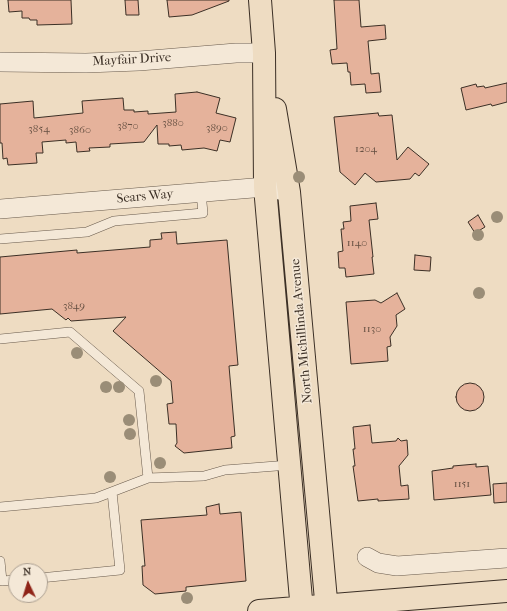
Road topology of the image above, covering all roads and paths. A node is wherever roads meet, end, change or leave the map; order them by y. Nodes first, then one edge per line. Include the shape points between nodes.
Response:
1 (260, 0) edge
2 (264, 53) junction
3 (0, 62) edge
4 (265, 188) junction
5 (289, 192) junction
6 (201, 193) junction
7 (0, 209) edge
8 (0, 239) edge
9 (0, 339) edge
10 (289, 465) junction
11 (148, 478) junction
12 (112, 492) junction
13 (0, 507) edge
14 (367, 557) dead end
15 (507, 558) edge
16 (0, 561) edge
17 (48, 577) edge
18 (8, 581) edge
19 (507, 591) edge
20 (327, 608) edge
21 (301, 609) edge
22 (260, 611) edge

1 - 2 main road, North Michillinda Avenue
2 - 3 street, Mayfair Drive via 86,63
2 - 4 main road, North Michillinda Avenue
2 - 5 main road, North Michillinda Avenue
4 - 5 street, Sears Way
4 - 6 street, Sears Way
4 - 10 main road, North Michillinda Avenue
5 - 20 main road, North Michillinda Avenue
6 - 7 street, Sears Way
6 - 8 lane via 203,213 114,221 87,232
9 - 11 lane via 70,332 139,391
10 - 11 lane via 225,470 204,476
10 - 21 main road, North Michillinda Avenue
11 - 12 lane
12 - 13 lane via 96,498
12 - 17 lane via 120,570
14 - 15 street via 378,563 397,566
16 - 18 lane via 2,581
19 - 20 main road
20 - 21 main road
21 - 22 main road

